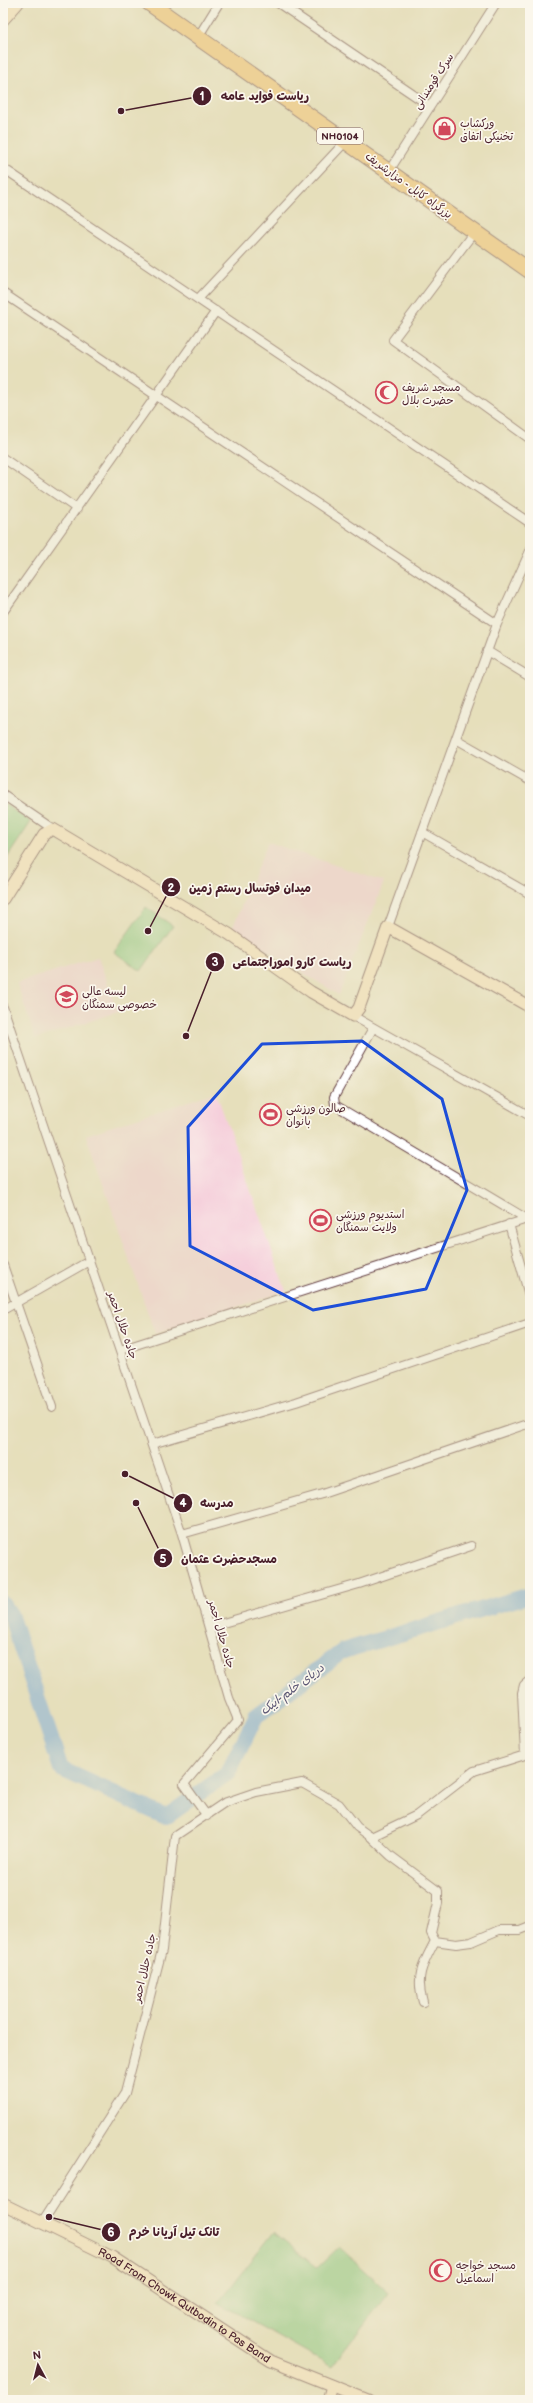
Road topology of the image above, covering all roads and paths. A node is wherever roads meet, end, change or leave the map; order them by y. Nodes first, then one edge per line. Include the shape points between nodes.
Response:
1 (18, 3) edge
2 (149, 3) edge
3 (219, 3) edge
4 (278, 3) edge
5 (496, 3) edge
6 (3, 20) edge
7 (198, 37) junction
8 (430, 106) junction
9 (347, 140) junction
10 (3, 168) edge
11 (389, 171) junction
12 (474, 232) junction
13 (530, 271) edge
14 (3, 293) edge
15 (198, 299) junction
16 (216, 311) junction
17 (156, 397) junction
18 (530, 439) edge
19 (3, 458) edge
20 (77, 509) junction
21 (530, 523) edge
22 (530, 552) edge
23 (3, 612) edge
24 (497, 624) junction
25 (487, 651) junction
26 (530, 677) edge
27 (456, 739) junction
28 (530, 781) edge
29 (3, 795) edge
30 (53, 829) junction
31 (422, 832) junction
32 (530, 894) edge
33 (3, 899) edge
34 (388, 927) junction
35 (3, 1007) edge
36 (530, 1007) edge
37 (353, 1016) junction
38 (373, 1028) junction
39 (530, 1116) edge
40 (529, 1218) edge
41 (509, 1224) junction
42 (89, 1261) junction
43 (3, 1265) edge
44 (530, 1299) edge
45 (16, 1302) junction
46 (3, 1310) edge
47 (530, 1323) edge
48 (120, 1350) junction
49 (52, 1407) dead end
50 (530, 1423) edge
51 (152, 1444) junction
52 (182, 1534) junction
53 (471, 1546) dead end
54 (209, 1627) junction
55 (530, 1680) edge
56 (207, 1816) junction
57 (371, 1837) junction
58 (530, 1926) edge
59 (436, 1941) junction
60 (423, 2002) dead end
61 (3, 2204) edge
62 (42, 2223) junction
63 (332, 2386) junction
64 (328, 2400) edge
65 (368, 2400) edge

1 - 6 street
2 - 7 highway, بزرگراه کابل - مزارشریف / NH0104
3 - 7 street
4 - 8 street
5 - 8 street, سرک قومندانی
7 - 9 highway, بزرگراه کابل - مزارشریف / NH0104
8 - 11 street, سرک قومندانی
9 - 11 highway, بزرگراه کابل - مزارشریف / NH0104
9 - 15 street
10 - 15 street
11 - 12 highway, بزرگراه کابل - مزارشریف / NH0104
12 - 13 highway, بزرگراه کابل - مزارشریف / NH0104
12 - 18 street via 393,340
14 - 17 street
15 - 16 street
16 - 17 street
16 - 21 street
17 - 20 street
17 - 24 street
19 - 20 street
20 - 23 street
22 - 24 street
24 - 25 street
25 - 26 street
25 - 27 street
27 - 28 street
27 - 31 street
29 - 30 street
30 - 33 street via 44,834
30 - 37 street via 229,934 311,992
31 - 32 street
31 - 34 street
34 - 36 street
34 - 37 street
35 - 42 street, جاده حلال احمر
37 - 38 street
38 - 39 street
38 - 40 street via 334,1097 335,1105
40 - 41 street
41 - 44 street
41 - 48 street
42 - 45 street
42 - 48 street, جاده حلال احمر
43 - 45 street
45 - 46 street
45 - 49 street
47 - 51 street via 296,1402
48 - 51 street, جاده حلال احمر
50 - 52 street via 329,1492
51 - 52 street, جاده حلال احمر
52 - 54 street, جاده حلال احمر
53 - 54 street via 359,1584
54 - 56 street, جاده حلال احمر via 229,1698 238,1720 184,1784
55 - 57 street via 524,1685 522,1693 525,1755 474,1771 417,1814
56 - 57 street via 224,1803 256,1792 302,1783 339,1804 357,1827
56 - 62 street, جاده حلال احمر via 176,1836 162,1950 124,2093
57 - 59 street via 391,1856 438,1891 431,1933
58 - 59 street via 520,1930 499,1930 463,1943
59 - 60 street via 422,1966 418,1980
61 - 62 street, Road From Chowk Qutbodin to Pas Band
62 - 63 street, Road From Chowk Qutbodin to Pas Band via 112,2257 271,2361
63 - 64 street
63 - 65 street, Road From Chowk Qutbodin to Pas Band

